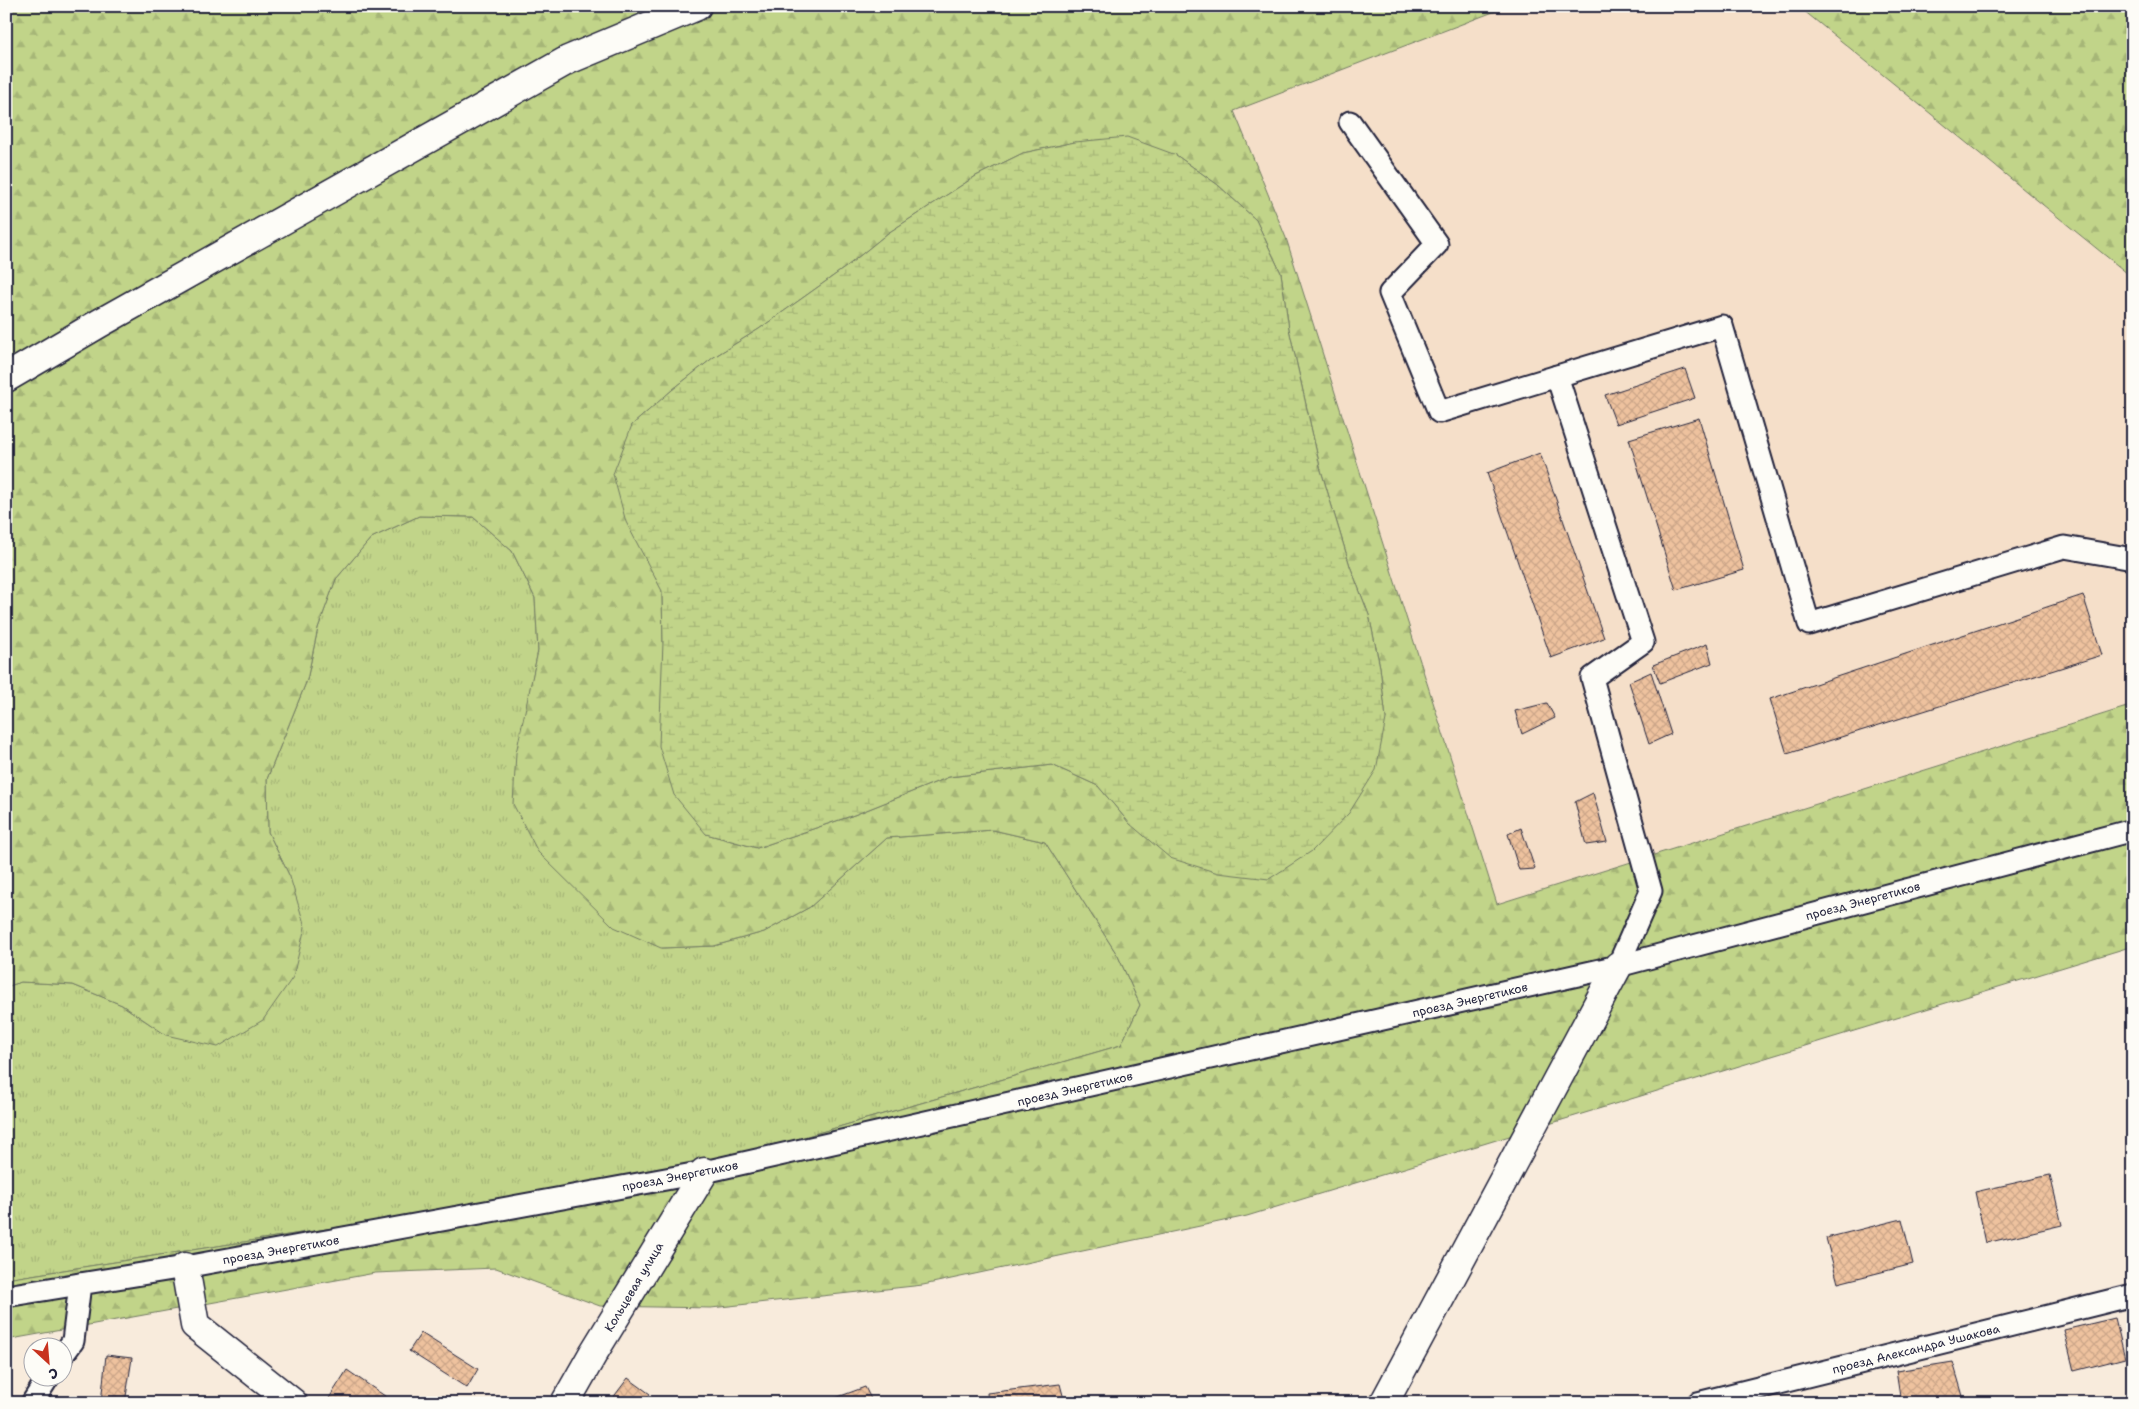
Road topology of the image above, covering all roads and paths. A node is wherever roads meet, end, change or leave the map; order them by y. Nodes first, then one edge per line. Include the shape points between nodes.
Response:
1 (697, 6) edge
2 (1350, 122) dead end
3 (1557, 376) junction
4 (6, 378) edge
5 (2133, 560) edge
6 (2133, 830) edge
7 (1618, 966) junction
8 (704, 1172) junction
9 (185, 1267) junction
10 (80, 1284) junction
11 (2133, 1295) edge
12 (6, 1296) edge
13 (72, 1342) edge
14 (43, 1386) edge
15 (32, 1403) edge
16 (293, 1403) edge
17 (565, 1403) edge
18 (1384, 1403) edge
19 (1698, 1403) edge

1 - 4 street via 568,60
2 - 3 lane via 1437,244 1390,293 1439,412
3 - 5 lane via 1722,326 1809,624 2064,547
3 - 7 lane via 1643,642 1592,678 1651,891
6 - 7 lane, проезд Энергетиков
7 - 8 lane, проезд Энергетиков
7 - 18 street
8 - 9 lane, проезд Энергетиков
8 - 17 street, Кольцевая улица
9 - 10 lane, проезд Энергетиков
9 - 16 street via 195,1325
10 - 12 lane, проезд Энергетиков
10 - 13 lane
11 - 19 lane, проезд Александра Ушакова
14 - 15 lane

